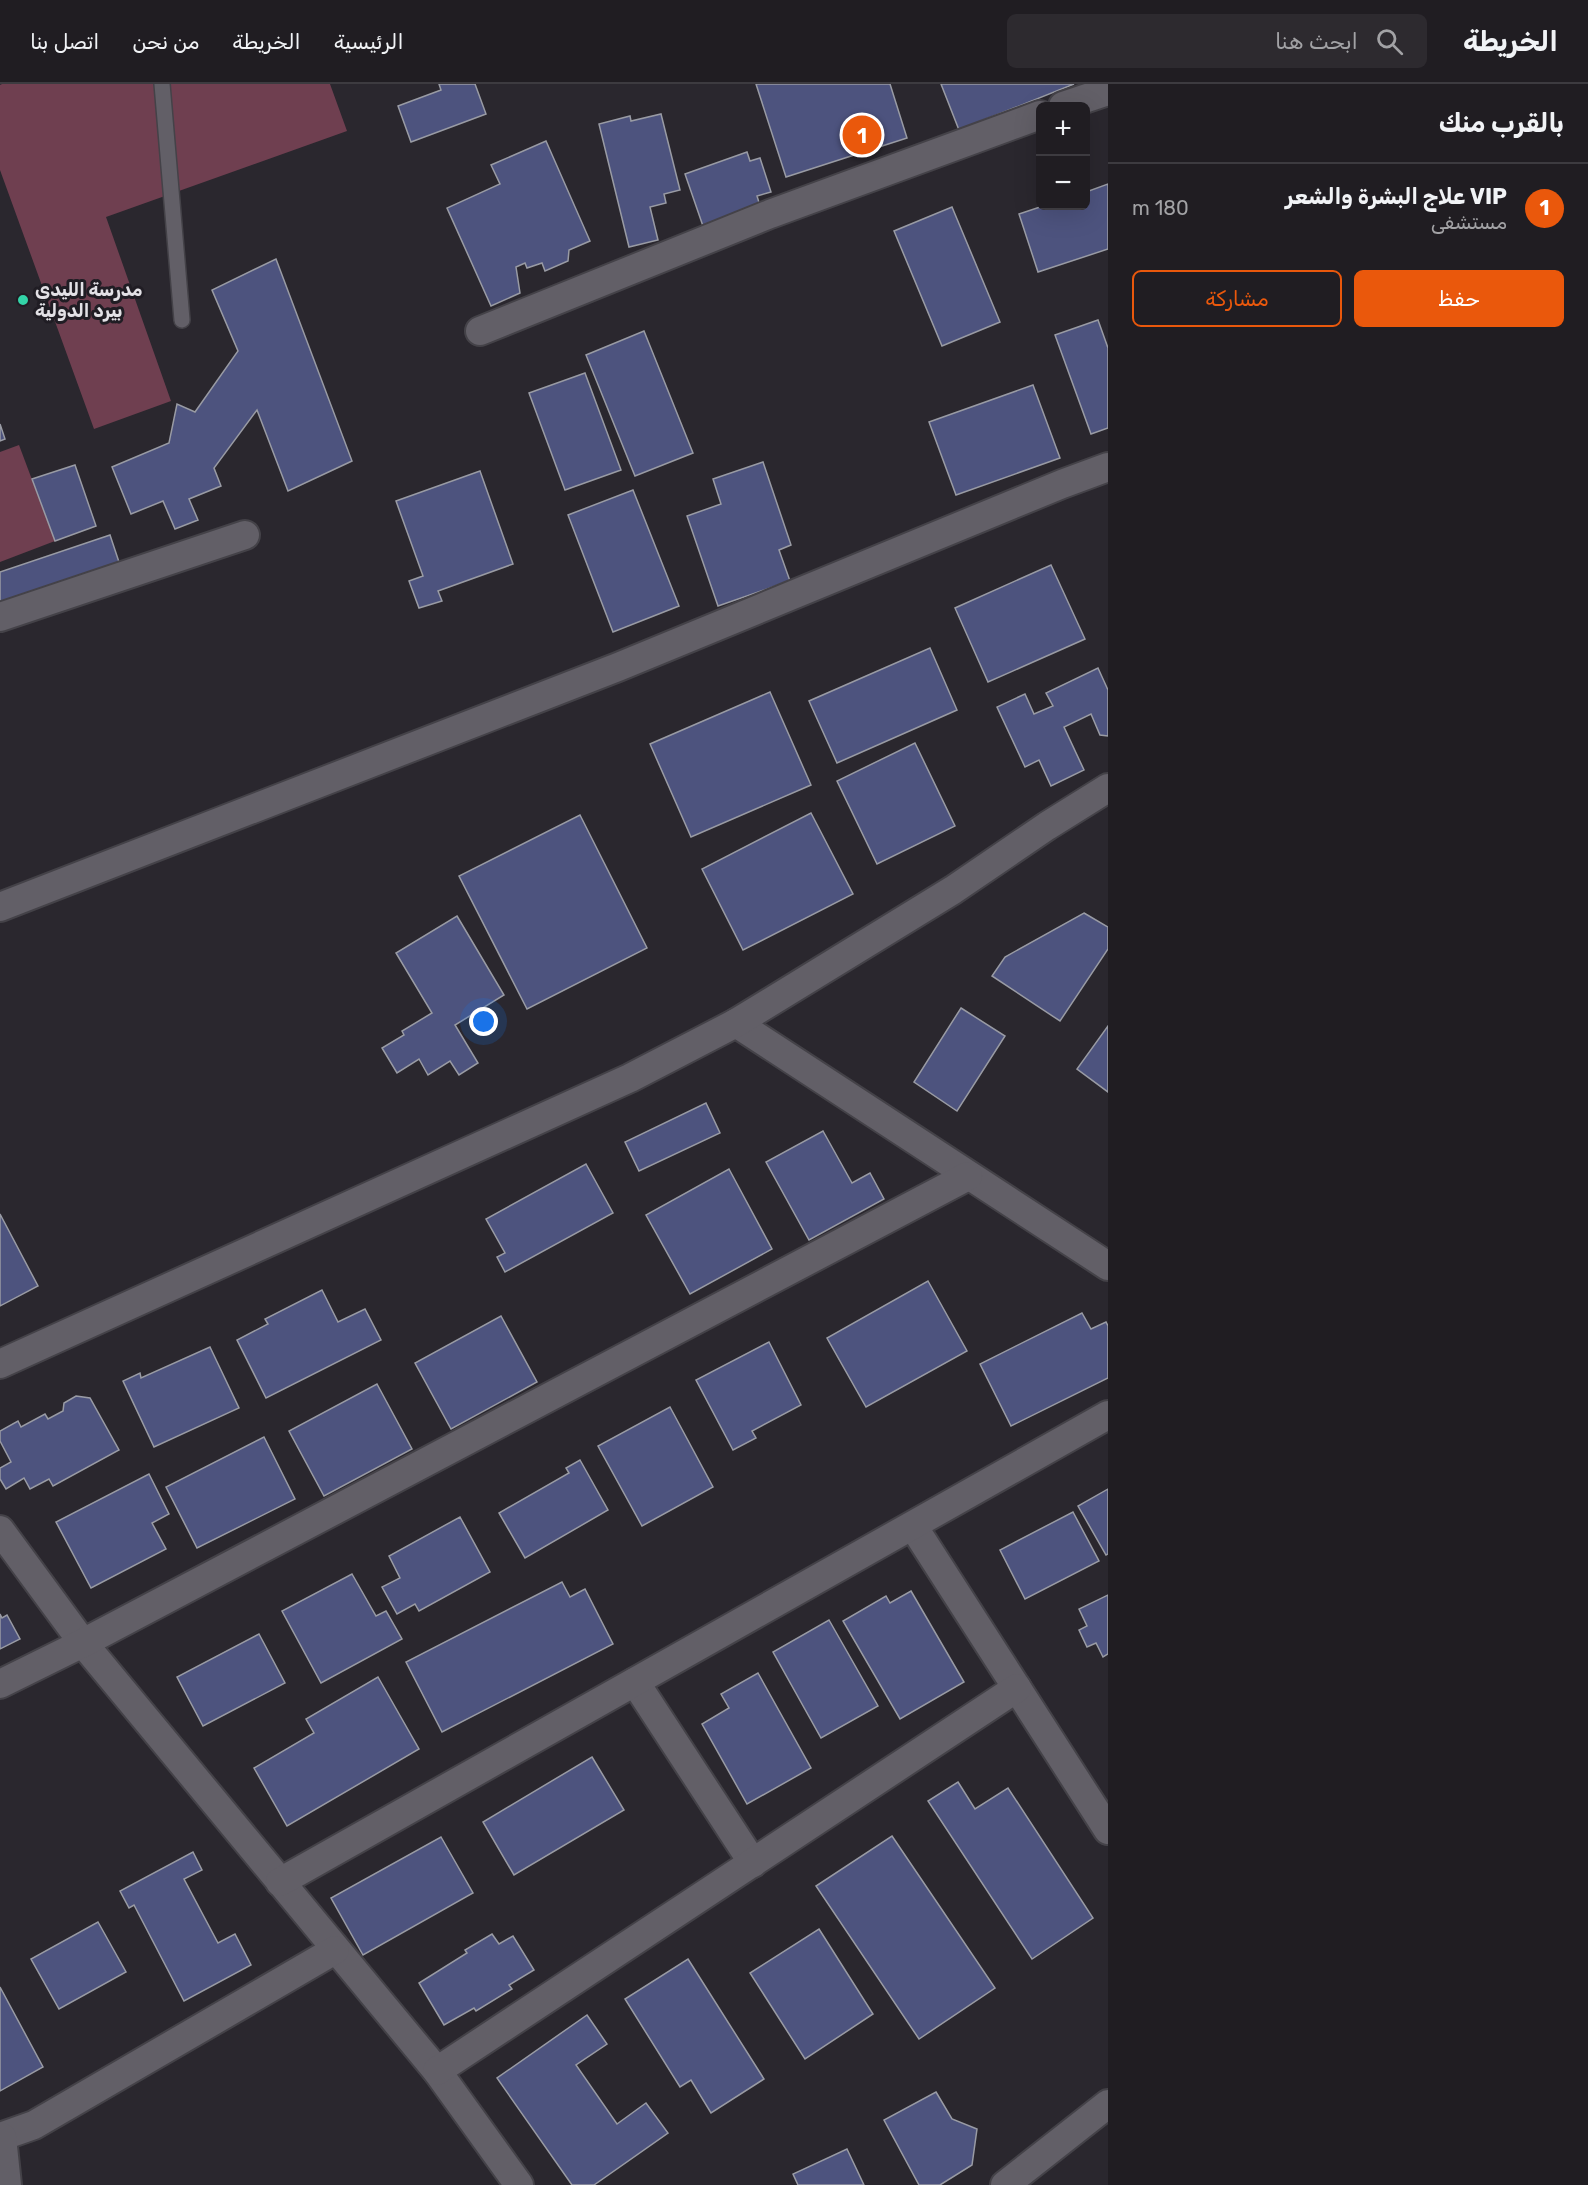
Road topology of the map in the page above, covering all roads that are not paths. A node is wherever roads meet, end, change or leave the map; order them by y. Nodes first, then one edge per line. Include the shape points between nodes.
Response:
1 (162, 84) edge
2 (1108, 91) edge
3 (1076, 102) edge
4 (1036, 117) edge
5 (182, 320) dead end
6 (480, 331) dead end
7 (1108, 467) edge
8 (244, 535) dead end
9 (0, 617) edge
10 (1108, 788) edge
11 (0, 907) edge
12 (736, 1023) junction
13 (968, 1176) junction
14 (1108, 1266) edge
15 (0, 1364) edge
16 (1108, 1415) edge
17 (913, 1526) junction
18 (0, 1530) edge
19 (83, 1643) junction
20 (635, 1682) junction
21 (0, 1684) edge
22 (1017, 1688) junction
23 (1108, 1830) edge
24 (753, 1863) junction
25 (280, 1882) junction
26 (335, 1950) junction
27 (437, 2071) junction
28 (1108, 2104) edge
29 (1, 2137) edge
30 (7, 2185) edge
31 (519, 2185) edge
32 (1005, 2185) edge

1 - 5 lane
2 - 3 street
4 - 6 street via 770,214
7 - 11 street via 618,667
8 - 9 street
10 - 12 street via 953,890
12 - 13 street
12 - 15 street via 630,1078
13 - 14 street
13 - 19 street
16 - 17 street
17 - 20 street
17 - 22 street
18 - 19 street
19 - 21 street
19 - 25 street
20 - 24 street
20 - 25 street
22 - 23 street
22 - 24 street
24 - 27 street
25 - 26 street
26 - 27 street
26 - 29 street via 34,2125
27 - 31 street
28 - 32 street
29 - 30 street

